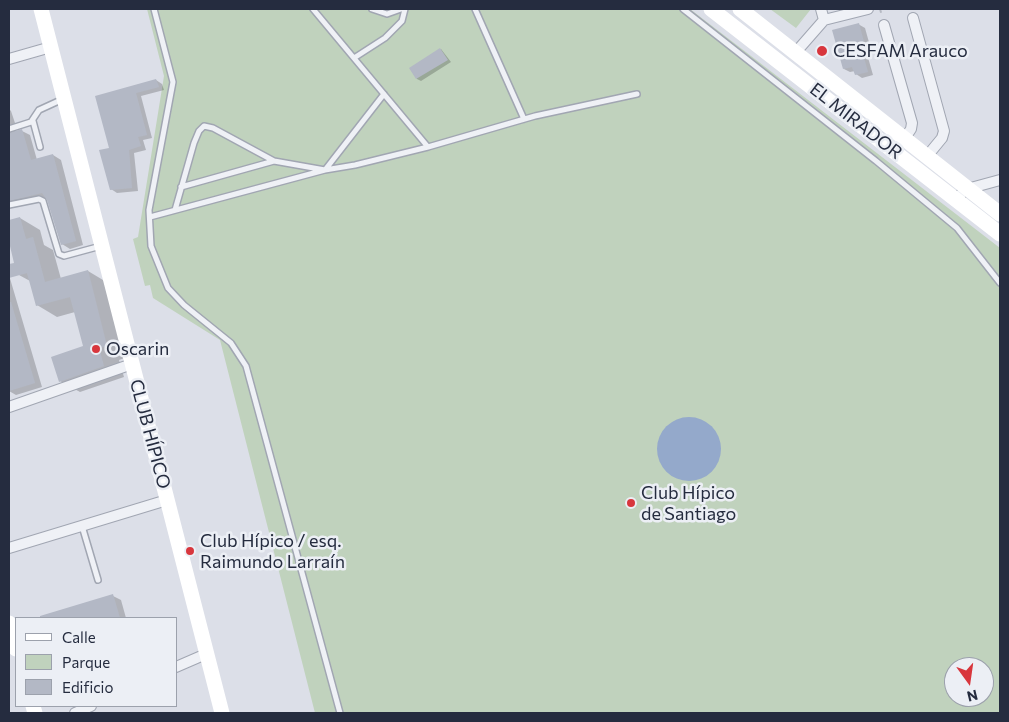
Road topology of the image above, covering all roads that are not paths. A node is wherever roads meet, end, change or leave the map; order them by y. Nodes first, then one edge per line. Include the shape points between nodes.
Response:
1 (41, 9) edge
2 (154, 9) edge
3 (313, 9) edge
4 (372, 9) edge
5 (400, 9) edge
6 (405, 9) edge
7 (475, 9) edge
8 (683, 9) edge
9 (711, 9) edge
10 (740, 9) edge
11 (821, 9) edge
12 (868, 9) edge
13 (914, 18) dead end
14 (824, 20) junction
15 (884, 25) dead end
16 (767, 30) junction
17 (756, 43) junction
18 (51, 47) junction
19 (796, 52) junction
20 (354, 58) junction
21 (9, 59) edge
22 (384, 94) junction
23 (637, 94) dead end
24 (65, 98) junction
25 (524, 119) junction
26 (33, 121) junction
27 (9, 128) edge
28 (905, 138) junction
29 (40, 147) dead end
30 (428, 147) junction
31 (928, 156) junction
32 (274, 161) junction
33 (325, 170) junction
34 (1000, 180) edge
35 (181, 187) junction
36 (967, 188) junction
37 (956, 199) junction
38 (9, 205) edge
39 (175, 210) junction
40 (1000, 214) edge
41 (150, 217) junction
42 (1000, 234) edge
43 (102, 246) junction
44 (1000, 283) edge
45 (132, 364) junction
46 (9, 407) edge
47 (167, 500) junction
48 (82, 526) junction
49 (9, 548) edge
50 (98, 580) dead end
51 (9, 623) edge
52 (15, 645) edge
53 (206, 654) junction
54 (178, 666) edge
55 (89, 707) edge
56 (75, 713) edge
57 (222, 713) edge
58 (340, 713) edge

1 - 18 main road, CLUB HÍPICO
2 - 41 lane via 173,82
3 - 20 lane
4 - 5 lane via 387,14
6 - 20 lane via 402,21 391,32
7 - 25 lane
8 - 44 lane via 957,228
9 - 17 main road, EL MIRADOR
10 - 16 main road, EL MIRADOR
11 - 14 street
12 - 14 street
13 - 31 street via 944,131
14 - 19 street
15 - 28 street via 912,123
16 - 17 main road
16 - 19 main road, EL MIRADOR
17 - 37 main road, EL MIRADOR
18 - 21 street
18 - 24 main road, CLUB HÍPICO
19 - 28 main road, EL MIRADOR
20 - 22 lane
22 - 30 lane
22 - 33 lane
23 - 25 lane
24 - 26 lane via 39,110
24 - 43 main road, CLUB HÍPICO
25 - 30 lane
26 - 27 lane
26 - 29 lane
28 - 31 main road, EL MIRADOR
30 - 33 lane
31 - 36 main road, EL MIRADOR
32 - 33 lane
32 - 35 lane
32 - 35 lane via 204,126 194,143
33 - 39 lane
34 - 36 street
35 - 39 lane
36 - 37 street
36 - 40 main road, EL MIRADOR
37 - 42 main road, EL MIRADOR
38 - 43 lane via 41,199 59,254 64,256
39 - 41 lane
41 - 58 lane via 151,246 168,288 231,343 246,366
43 - 45 main road, CLUB HÍPICO
45 - 46 street
45 - 47 main road, CLUB HÍPICO
47 - 48 street
47 - 53 main road, CLUB HÍPICO
48 - 49 street
48 - 50 lane
51 - 52 main road
53 - 54 street
53 - 57 main road, CLUB HÍPICO
55 - 56 street

